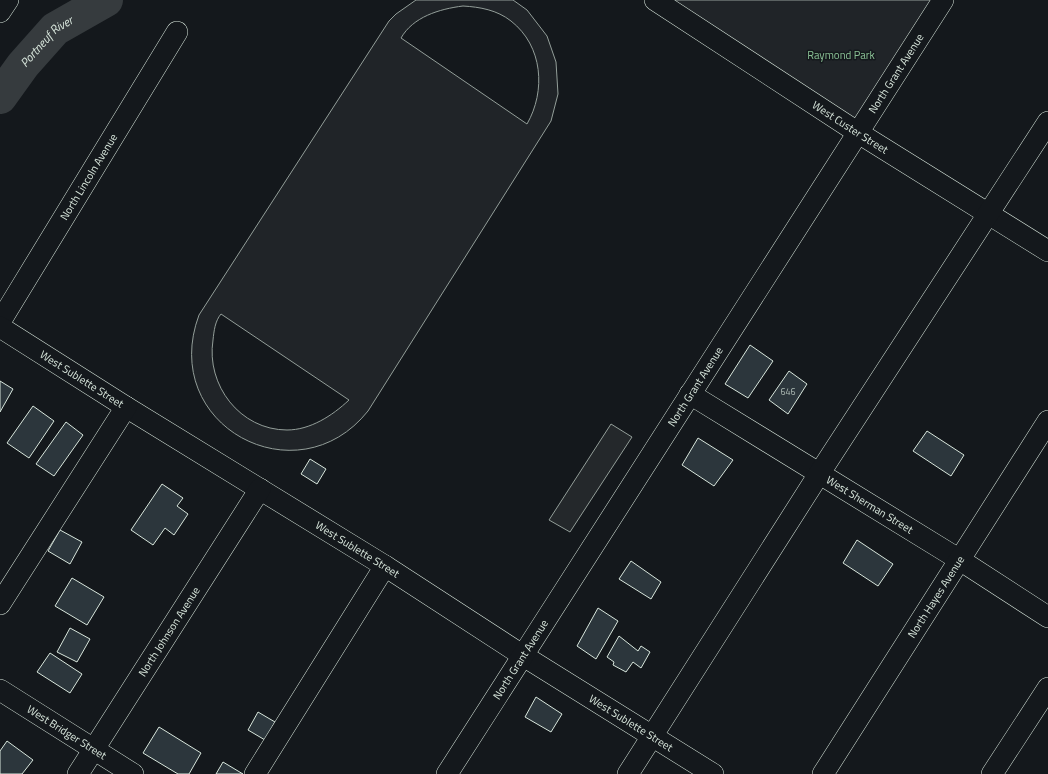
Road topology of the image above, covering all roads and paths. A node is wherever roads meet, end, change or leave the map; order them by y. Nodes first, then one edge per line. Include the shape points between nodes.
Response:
1 (8, 0) edge
2 (655, 0) edge
3 (943, 0) edge
4 (0, 12) edge
5 (177, 32) dead end
6 (1048, 122) edge
7 (857, 132) junction
8 (988, 214) junction
9 (1048, 252) edge
10 (0, 322) edge
11 (0, 327) edge
12 (690, 394) junction
13 (126, 407) junction
14 (1048, 421) edge
15 (819, 474) junction
16 (260, 489) junction
17 (960, 560) junction
18 (385, 566) junction
19 (0, 604) edge
20 (1048, 617) edge
21 (522, 655) junction
22 (1048, 688) edge
23 (0, 690) edge
24 (652, 734) junction
25 (93, 750) junction
26 (78, 774) edge
27 (133, 774) edge
28 (256, 774) edge
29 (446, 774) edge
30 (628, 774) edge
31 (713, 774) edge
32 (824, 774) edge
33 (992, 774) edge

1 - 4 street
2 - 7 street, West Custer Street
3 - 7 street, North Grant Avenue
5 - 10 street, North Lincoln Avenue
6 - 8 street
7 - 8 street, West Custer Street
7 - 12 street, North Grant Avenue
8 - 9 street, West Custer Street
8 - 15 street
11 - 13 street, West Sublette Street
12 - 15 street, West Sherman Street
12 - 21 street, North Grant Avenue
13 - 16 street, West Sublette Street
13 - 19 street
14 - 17 street, North Hayes Avenue
15 - 17 street, West Sherman Street
15 - 24 street
16 - 18 street, West Sublette Street
16 - 25 street, North Johnson Avenue
17 - 20 street, West Sherman Street
17 - 32 street, North Hayes Avenue
18 - 21 street, West Sublette Street
18 - 28 street
21 - 24 street, West Sublette Street
21 - 29 street, North Grant Avenue
22 - 33 street
23 - 25 street, West Bridger Street
24 - 30 street
24 - 31 street, West Sublette Street
25 - 26 street, North Johnson Avenue
25 - 27 street, West Bridger Street

